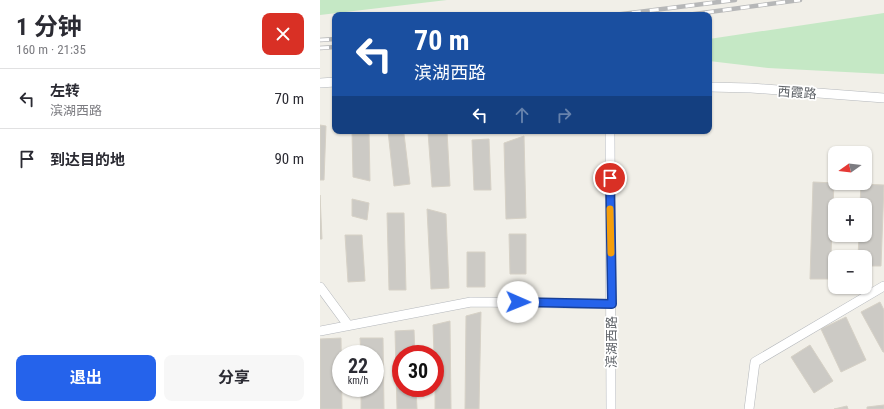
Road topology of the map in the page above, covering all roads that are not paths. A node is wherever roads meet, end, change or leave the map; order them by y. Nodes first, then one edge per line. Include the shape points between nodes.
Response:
1 (332, 82) edge
2 (320, 83) edge
3 (712, 87) edge
4 (884, 98) edge
5 (610, 134) edge
6 (884, 286) edge
7 (320, 287) edge
8 (612, 304) junction
9 (348, 325) junction
10 (320, 331) edge
11 (611, 409) edge
12 (749, 409) edge

1 - 2 street
3 - 4 street, 西霞路
5 - 8 street, 滨湖西路
6 - 12 street via 755,362
7 - 9 street
8 - 9 street via 471,302
8 - 11 street, 滨湖西路
9 - 10 street

